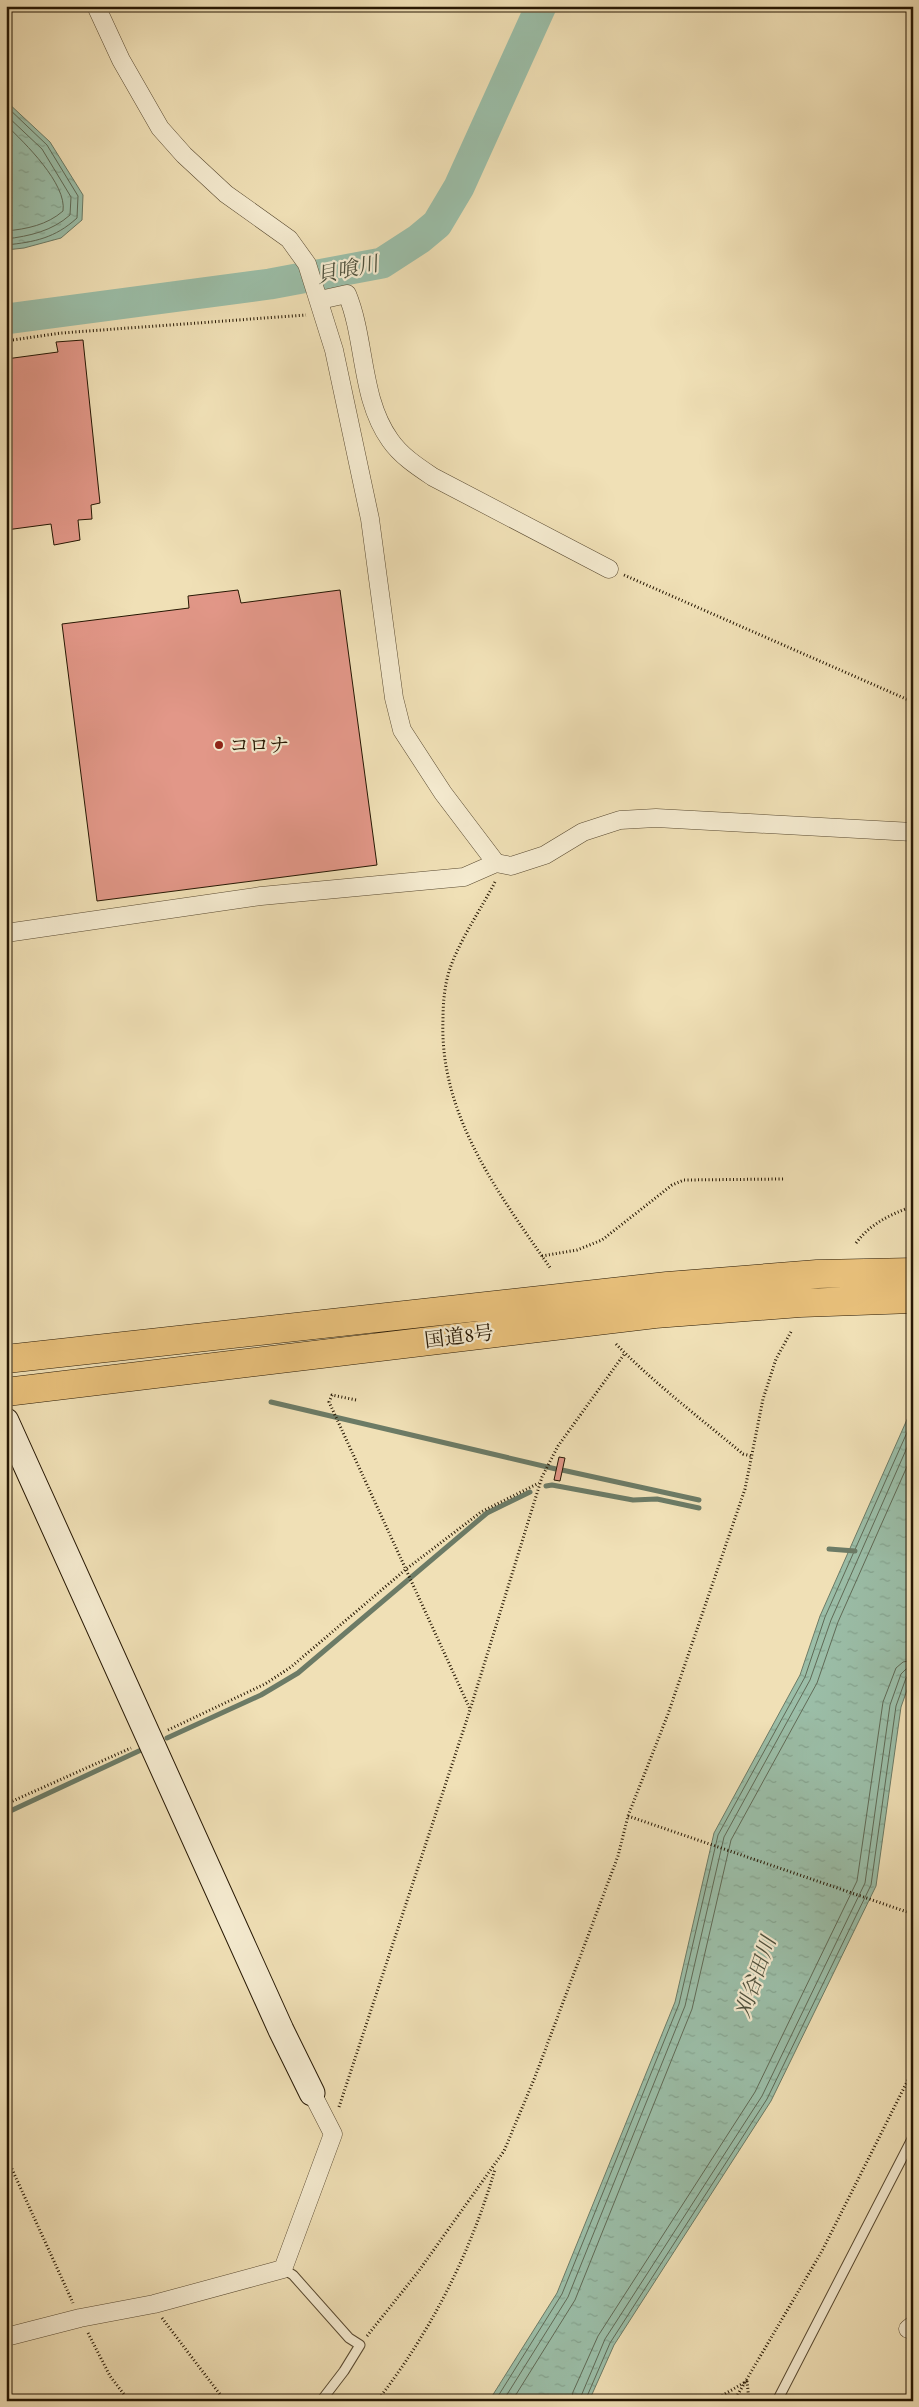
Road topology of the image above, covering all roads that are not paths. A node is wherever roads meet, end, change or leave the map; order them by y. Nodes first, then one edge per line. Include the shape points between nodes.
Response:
1 (96, 6) edge
2 (320, 301) junction
3 (610, 569) road end
4 (913, 832) edge
5 (496, 863) junction
6 (6, 933) edge
7 (906, 1272) edge
8 (913, 1299) edge
9 (6, 1359) edge
10 (6, 1392) edge
11 (6, 1422) edge
12 (312, 2093) joint
13 (913, 2137) edge
14 (283, 2269) junction
15 (6, 2337) edge
16 (321, 2401) edge
17 (777, 2401) edge

1 - 2 street via 121,60 160,128 226,194 289,239 307,264
2 - 3 street via 347,294 354,311 376,413 390,440 410,461 433,477
2 - 5 street via 334,350 370,519 394,698 402,730
4 - 5 street via 656,818 620,820 583,832 545,855 511,866
5 - 6 street via 464,877 262,896
7 - 9 highway, 国道8号 via 817,1274 658,1287
8 - 10 highway, 国道8号 via 727,1307 655,1314
11 - 12 street via 280,2030
12 - 14 street via 333,2134
13 - 17 lane
14 - 15 street via 154,2304
14 - 16 lane via 293,2275 349,2338 360,2345

